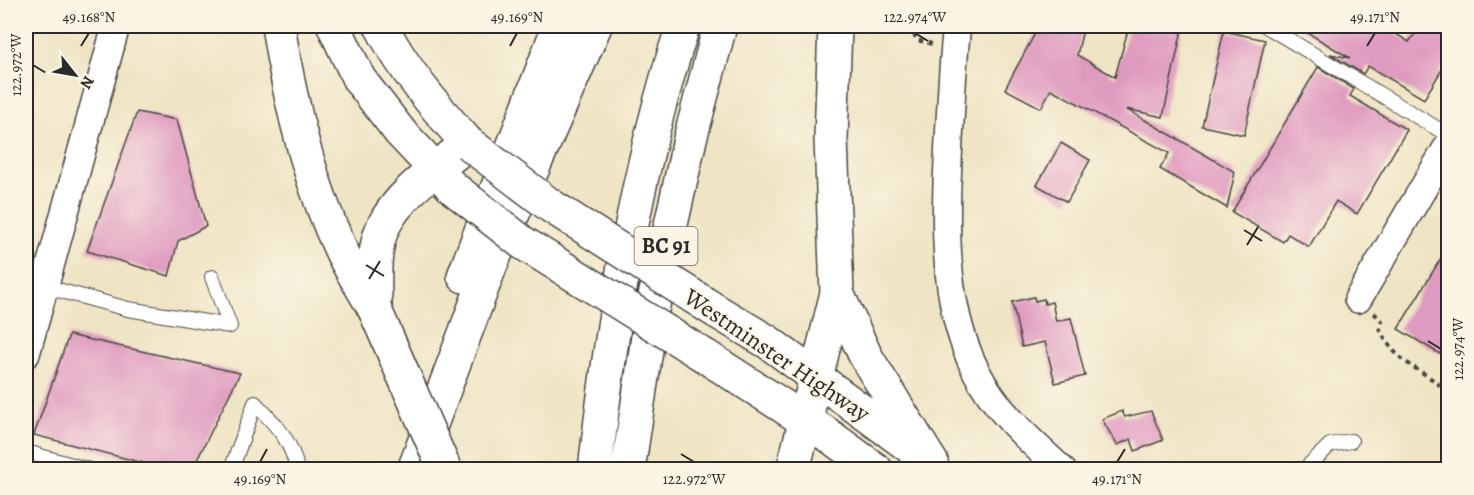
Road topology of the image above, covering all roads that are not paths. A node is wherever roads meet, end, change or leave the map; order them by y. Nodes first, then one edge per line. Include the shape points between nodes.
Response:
1 (116, 26) edge
2 (278, 26) edge
3 (334, 26) edge
4 (381, 26) edge
5 (559, 26) edge
6 (595, 26) edge
7 (682, 26) edge
8 (720, 26) edge
9 (835, 26) edge
10 (957, 26) edge
11 (1266, 26) edge
12 (1449, 135) edge
13 (468, 143) junction
14 (1449, 146) edge
15 (443, 180) junction
16 (212, 277) dead end
17 (43, 286) junction
18 (837, 293) junction
19 (1358, 299) road end
20 (375, 310) junction
21 (26, 354) edge
22 (816, 378) junction
23 (806, 420) junction
24 (1351, 441) dead end
25 (26, 452) edge
26 (935, 466) edge
27 (90, 470) edge
28 (231, 470) edge
29 (297, 470) edge
30 (398, 470) edge
31 (414, 470) edge
32 (445, 470) edge
33 (595, 470) edge
34 (628, 470) edge
35 (793, 470) edge
36 (876, 470) edge
37 (1062, 470) edge
38 (1304, 470) edge

1 - 17 street
2 - 20 main road via 290,96 317,189 341,251
3 - 15 main road, Westminster Highway via 360,79
4 - 13 main road, Westminster Highway via 398,58 430,102
5 - 30 main road via 448,318
6 - 31 main road via 491,264
7 - 33 main road, BC 91 via 644,171 612,330
8 - 34 main road, BC 91 via 652,310
9 - 18 main road via 831,139
10 - 37 street via 946,195 950,270 960,335 976,372 997,404
11 - 12 lane
13 - 15 main road
13 - 22 main road, Westminster Highway, bridge via 550,206 768,342
14 - 19 street
15 - 20 main road via 415,187 384,225 375,262
15 - 23 main road, Westminster Highway, bridge via 524,243
16 - 17 lane via 230,326 128,309
17 - 21 street
18 - 22 main road
18 - 26 main road via 866,357
20 - 32 main road, bridge
22 - 23 main road
22 - 26 main road, Westminster Highway
23 - 35 main road
23 - 36 main road, Westminster Highway
24 - 38 lane via 1330,445
25 - 27 lane
28 - 29 lane via 255,403 282,431

